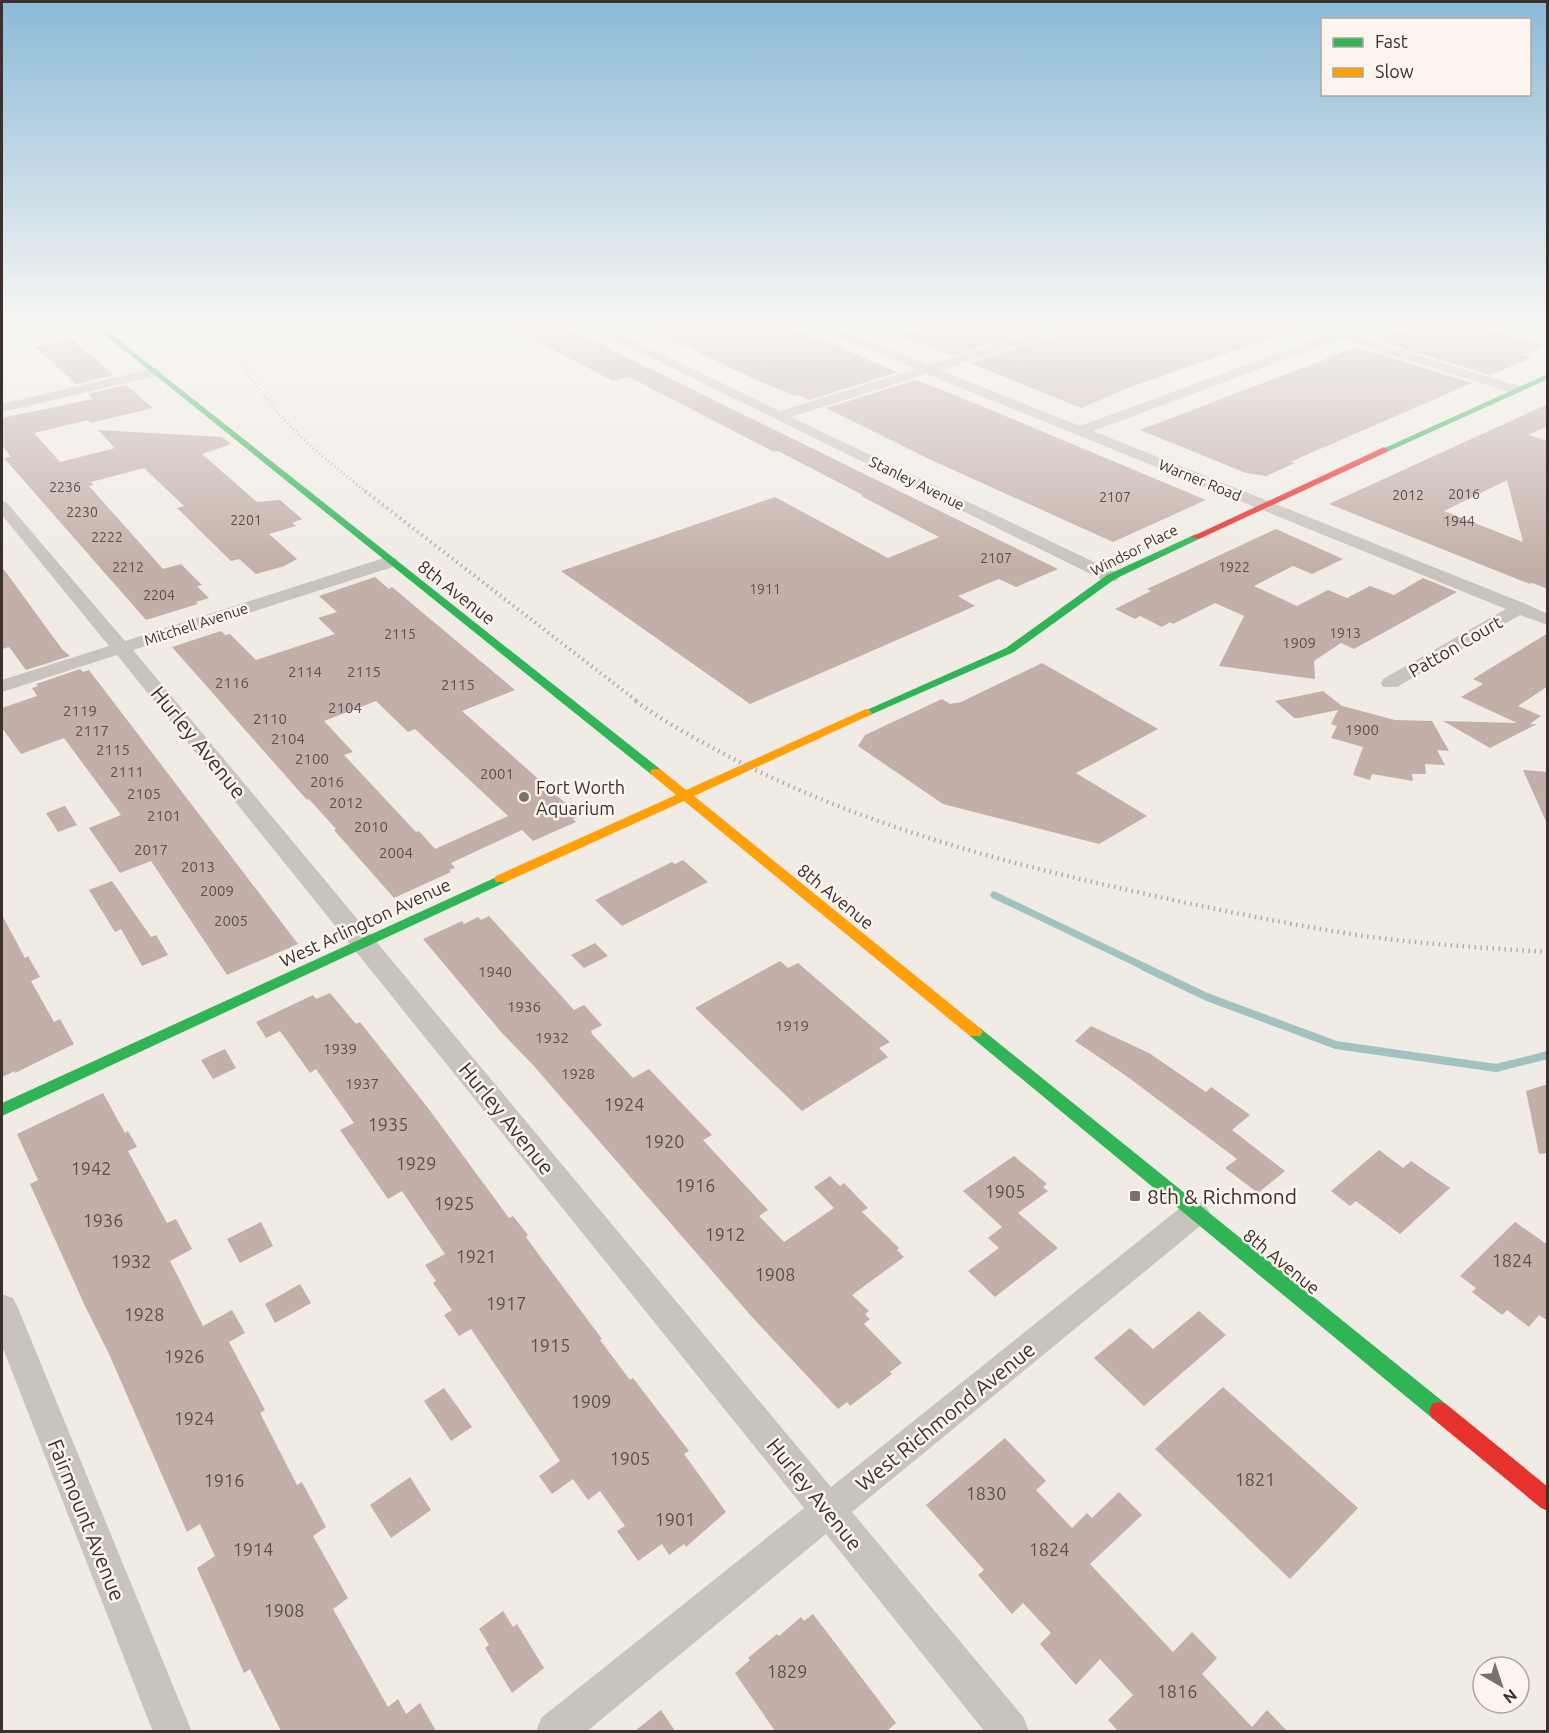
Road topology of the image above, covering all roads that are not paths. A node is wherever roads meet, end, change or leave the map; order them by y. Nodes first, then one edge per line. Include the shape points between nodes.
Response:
1 (198, 407) edge
2 (760, 407) edge
3 (808, 407) edge
4 (1019, 407) edge
5 (1145, 407) edge
6 (1480, 407) edge
7 (779, 416) junction
8 (1080, 431) junction
9 (1262, 505) junction
10 (2, 506) edge
11 (390, 562) junction
12 (1111, 577) junction
13 (1520, 609) junction
14 (1548, 620) edge
15 (121, 648) junction
16 (1390, 683) dead end
17 (2, 686) edge
18 (744, 766) joint
19 (684, 794) junction
20 (363, 942) junction
21 (2, 1110) edge
22 (1195, 1213) junction
23 (2, 1308) edge
24 (1548, 1501) edge
25 (828, 1510) junction
26 (173, 1731) edge
27 (555, 1731) edge
28 (1010, 1731) edge

1 - 11 main road, 8th Avenue
2 - 7 street, Stanley Avenue
3 - 7 street
4 - 8 street, Warner Road
5 - 8 street
6 - 9 main road, Windsor Place
7 - 12 street, Stanley Avenue
8 - 9 street, Warner Road
9 - 12 main road, Windsor Place
9 - 13 street, Warner Road
10 - 15 street, Hurley Avenue
11 - 15 street, Mitchell Avenue
11 - 19 main road, 8th Avenue
12 - 18 main road, Windsor Place via 1010,650
13 - 14 street, Warner Road
13 - 16 street, Patton Court
15 - 17 street, Mitchell Avenue
15 - 20 street, Hurley Avenue
18 - 19 main road, West Arlington Avenue
19 - 20 main road, West Arlington Avenue
19 - 22 main road, 8th Avenue
20 - 21 main road, West Arlington Avenue
20 - 25 street, Hurley Avenue
22 - 24 main road, 8th Avenue
22 - 25 street, West Richmond Avenue
23 - 26 street, Fairmount Avenue
25 - 27 street, West Richmond Avenue
25 - 28 street, Hurley Avenue

